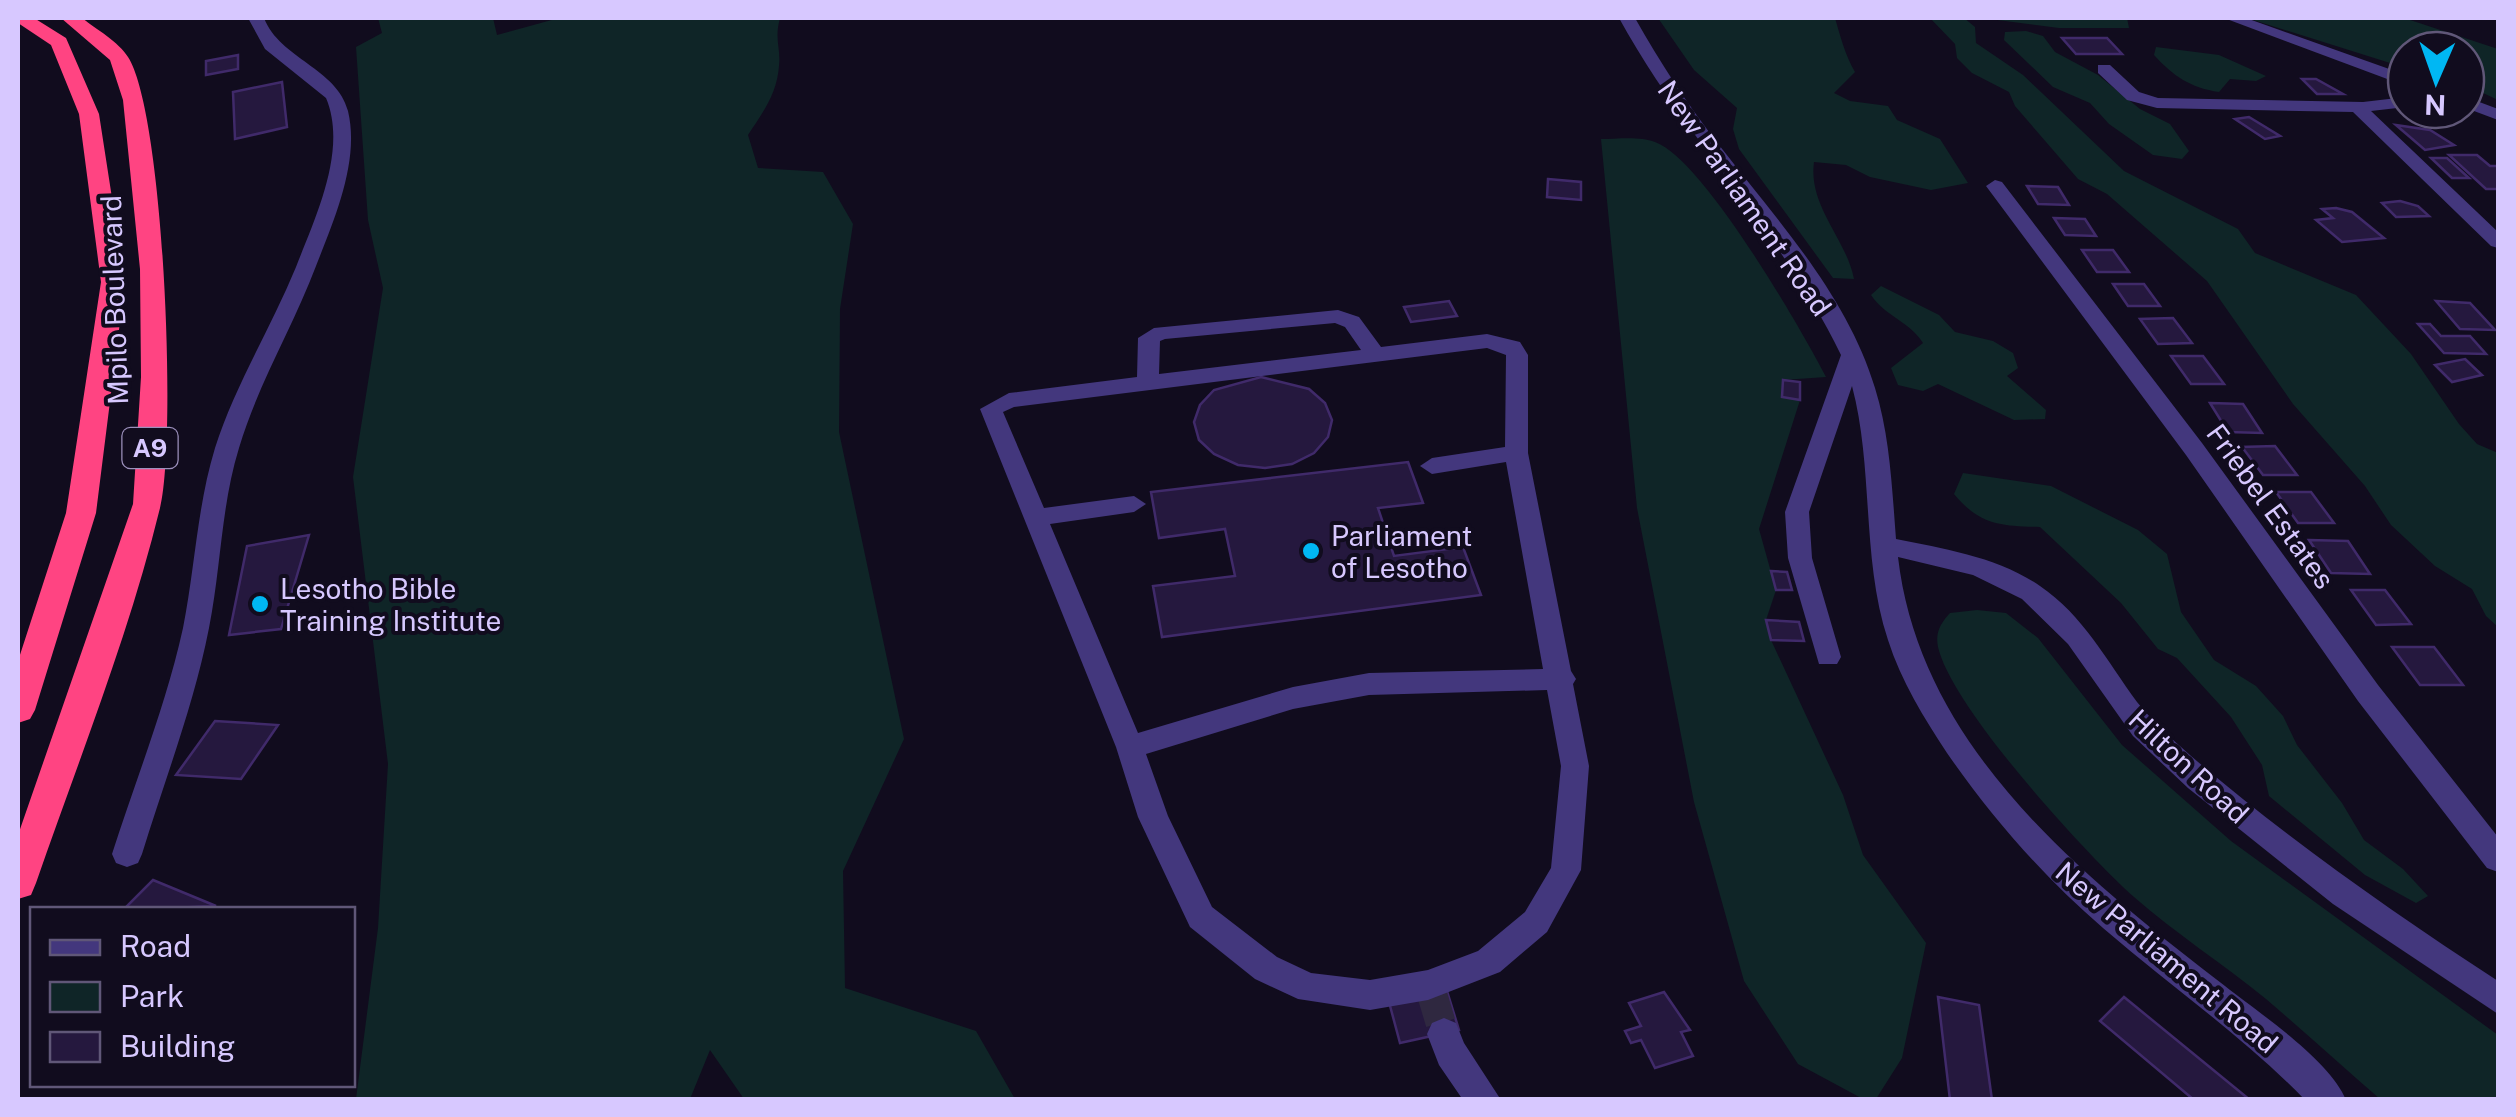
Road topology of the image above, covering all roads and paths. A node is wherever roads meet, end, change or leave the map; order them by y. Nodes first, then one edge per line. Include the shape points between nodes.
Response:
1 (22, 18) edge
2 (71, 18) edge
3 (256, 18) edge
4 (1627, 18) edge
5 (2232, 18) edge
6 (2104, 69) dead end
7 (2386, 74) edge
8 (2386, 104) edge
9 (2366, 107) junction
10 (1995, 186) dead end
11 (2498, 242) edge
12 (1374, 353) junction
13 (1852, 355) junction
14 (1148, 384) junction
15 (1516, 453) junction
16 (1432, 466) dead end
17 (1134, 504) dead end
18 (1038, 517) junction
19 (1888, 546) junction
20 (1828, 658) dead end
21 (1562, 678) junction
22 (18, 710) edge
23 (1130, 747) junction
24 (126, 854) dead end
25 (2498, 860) edge
26 (18, 883) edge
27 (2498, 999) edge
28 (1448, 1043) tunnel mouth
29 (1484, 1100) edge
30 (2328, 1100) edge

1 - 22 highway, Mpilo Boulevard / A9 via 59,42 89,114 113,282 81,512
2 - 26 highway, Mpilo Boulevard / A9 via 120,58 133,100 152,268 147,504
3 - 24 street via 258,32 325,87 339,107 340,151 293,303 220,471 193,644
4 - 13 street, New Parliament Road via 1667,89 1811,284
5 - 7 street
6 - 9 street via 2133,96 2157,103
8 - 9 street
9 - 11 street via 2363,115
10 - 25 street, Friebel Estates
12 - 14 street
12 - 14 street via 1352,322 1338,316 1161,333 1149,338 1146,349
12 - 15 street via 1487,341 1512,347
13 - 19 street, New Parliament Road via 1872,411
13 - 20 street via 1797,512 1800,558
14 - 18 street via 1009,400 991,409
15 - 16 street
15 - 21 street
17 - 18 street
18 - 23 street
19 - 27 street, Hilton Road via 1971,564 2050,606 2085,643 2130,712 2231,808 2388,928
19 - 30 street, New Parliament Road via 1892,610 1912,670 1981,776 2040,850
21 - 23 street via 1368,684 1293,698
21 - 23 street via 1575,766 1566,870 1536,922 1489,962 1430,990 1370,996 1310,988 1266,968 1201,917 1153,817
28 - 29 street

